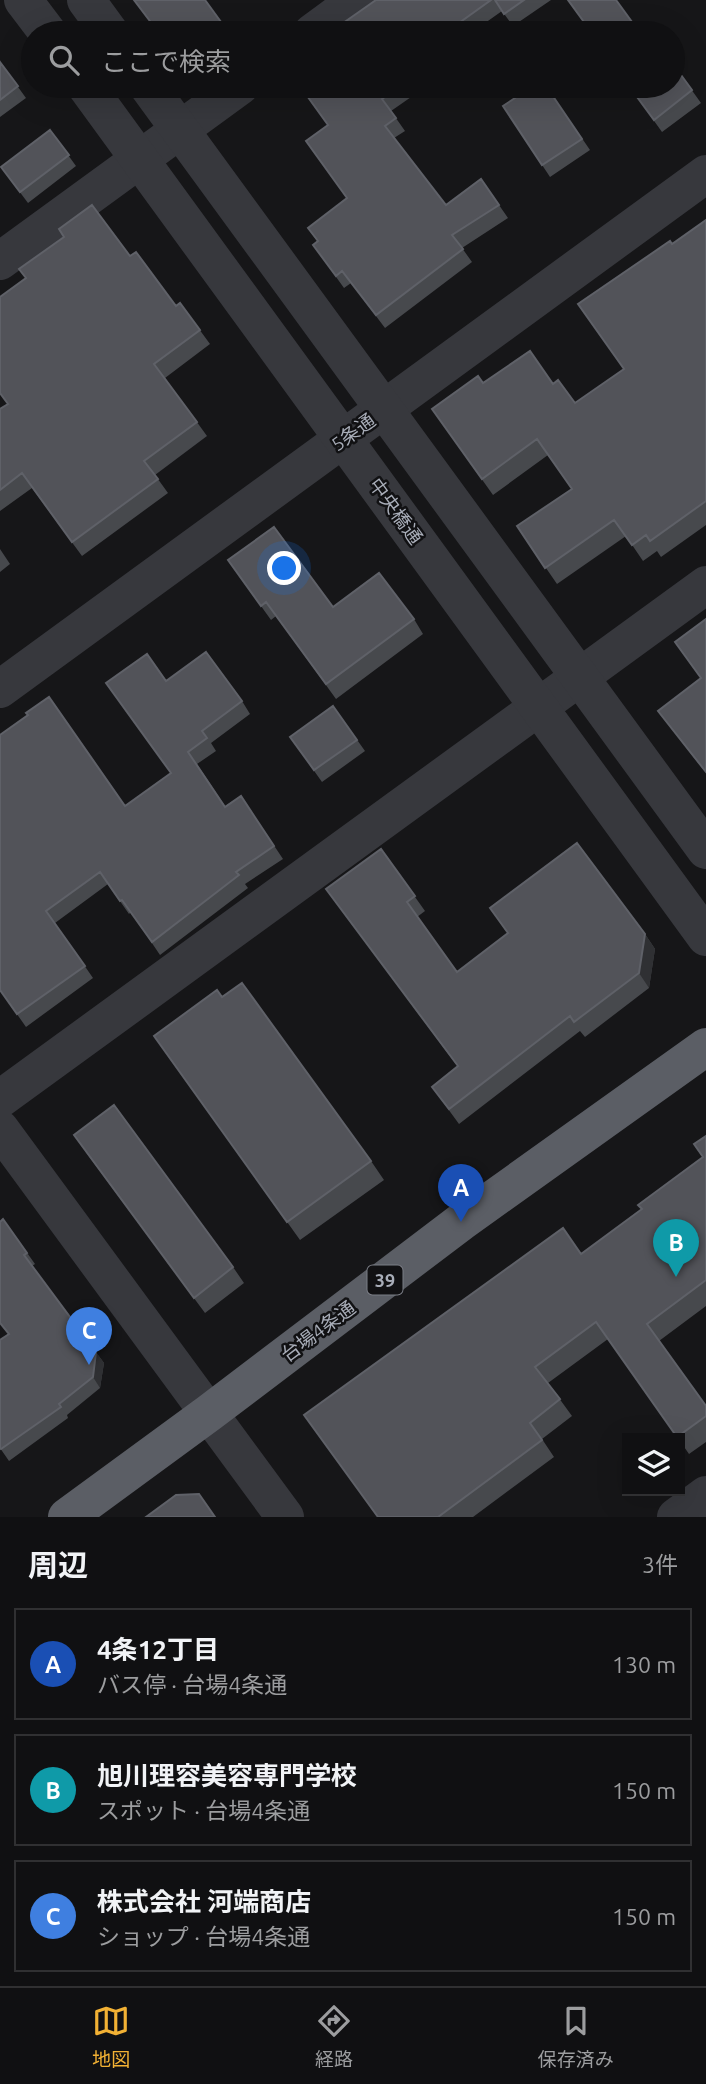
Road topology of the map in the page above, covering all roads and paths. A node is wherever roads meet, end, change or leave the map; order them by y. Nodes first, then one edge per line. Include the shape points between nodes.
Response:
1 (23, 0) edge
2 (86, 0) edge
3 (357, 0) edge
4 (39, 21) edge
5 (101, 21) edge
6 (328, 21) edge
7 (95, 98) edge
8 (157, 98) edge
9 (224, 98) edge
10 (180, 130) junction
11 (139, 159) junction
12 (706, 174) edge
13 (0, 261) edge
14 (385, 408) junction
15 (343, 439) junction
16 (706, 585) edge
17 (579, 676) junction
18 (0, 689) edge
19 (538, 706) junction
20 (706, 850) edge
21 (706, 937) edge
22 (706, 1047) edge
23 (0, 1099) edge
24 (0, 1129) edge
25 (209, 1413) junction
26 (706, 1495) edge
27 (67, 1517) edge
28 (285, 1517) edge
29 (676, 1517) edge

1 - 4 street
2 - 5 street
3 - 6 street
7 - 11 street, 中央橋通
8 - 10 street
9 - 10 street
10 - 11 street
10 - 14 street
11 - 13 street
11 - 15 street, 中央橋通
12 - 14 street, 5条通
14 - 15 street, 5条通
14 - 17 street
15 - 18 street, 5条通
15 - 19 street, 中央橋通
16 - 17 street
17 - 19 street
17 - 20 street
19 - 21 street, 中央橋通
19 - 23 street
22 - 25 highway, 台場4条通 / 39 via 461,1222
24 - 25 street
25 - 27 highway, 台場4条通 / 39
25 - 28 street
26 - 29 street

